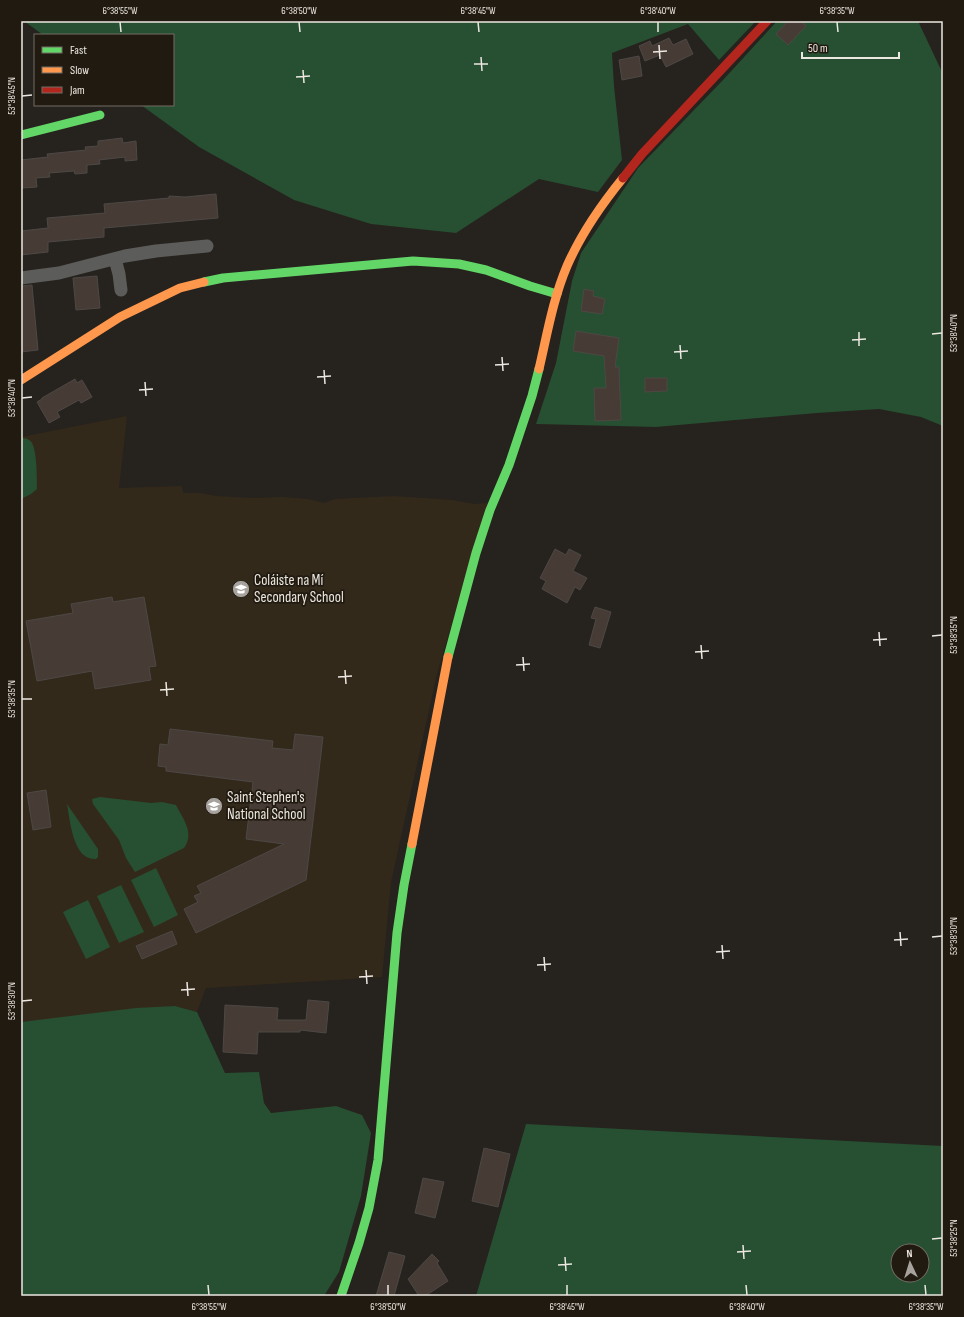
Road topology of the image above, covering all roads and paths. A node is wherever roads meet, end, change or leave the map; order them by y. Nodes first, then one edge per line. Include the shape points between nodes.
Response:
1 (767, 21) edge
2 (100, 115) dead end
3 (21, 135) edge
4 (207, 246) dead end
5 (114, 259) junction
6 (21, 278) edge
7 (121, 290) dead end
8 (557, 294) junction
9 (21, 380) edge
10 (341, 1296) edge

1 - 8 street via 642,154 608,197 582,236
2 - 3 street
4 - 5 street via 156,251
5 - 6 street via 59,273
5 - 7 street
8 - 9 street via 486,270 459,264 413,261 222,278 180,288 120,317
8 - 10 street via 532,396 476,553 447,663 396,933 378,1160 369,1208

